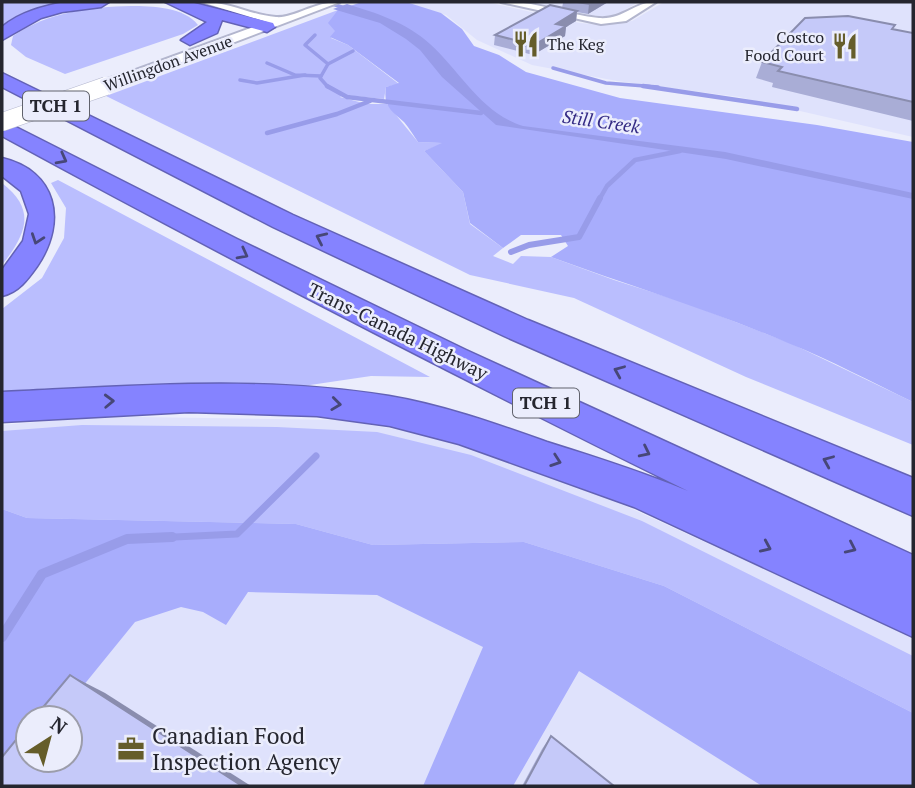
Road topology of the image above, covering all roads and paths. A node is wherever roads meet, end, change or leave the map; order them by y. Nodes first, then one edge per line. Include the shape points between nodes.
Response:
1 (100, 2) edge
2 (207, 2) edge
3 (296, 2) edge
4 (334, 2) edge
5 (505, 2) edge
6 (652, 2) edge
7 (178, 3) edge
8 (263, 18) junction
9 (2, 35) edge
10 (190, 40) junction
11 (2, 54) edge
12 (133, 60) dead end
13 (110, 68) dead end
14 (2, 79) edge
15 (2, 105) edge
16 (2, 125) edge
17 (2, 165) edge
18 (255, 180) dead end
19 (304, 203) dead end
20 (2, 286) edge
21 (516, 328) junction
22 (2, 407) edge
23 (913, 497) edge
24 (913, 578) edge
25 (913, 613) edge

1 - 9 highway via 36,16
2 - 8 main road
3 - 8 main road, Willingdon Avenue
4 - 8 main road, Willingdon Avenue
5 - 6 street via 589,20 622,19
7 - 8 highway
7 - 10 highway via 211,16 215,22
8 - 10 main road, Willingdon Avenue
8 - 16 main road, Willingdon Avenue, bridge via 130,77
10 - 12 main road, Willingdon Avenue
11 - 18 highway
13 - 15 main road, Willingdon Avenue
21 -> 14 highway, TCH 1 via 283,221
16 -> 24 highway, Trans-Canada Highway / TCH 1 via 278,272
17 -> 20 highway via 32,188 44,213 36,245
19 - 21 highway
23 -> 21 highway, TCH 1
22 -> 25 highway via 189,398 317,402 390,411 463,429 649,494

